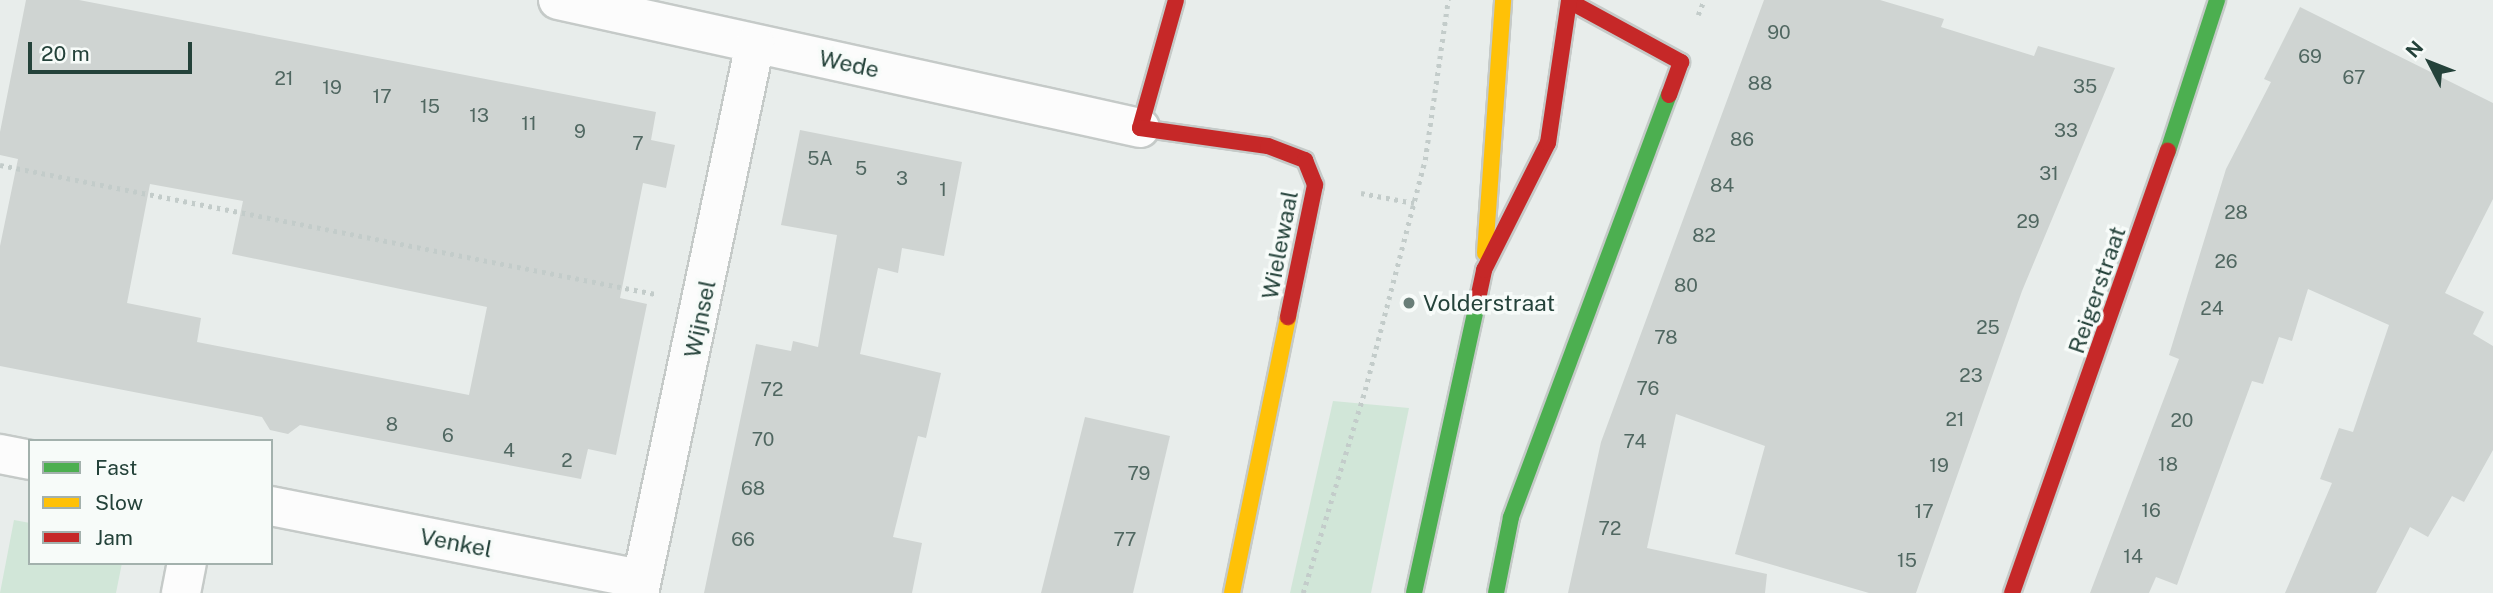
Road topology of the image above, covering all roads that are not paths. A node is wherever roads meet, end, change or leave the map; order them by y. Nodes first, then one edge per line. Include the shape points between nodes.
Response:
1 (559, 0) edge
2 (1176, 0) edge
3 (1503, 0) edge
4 (1569, 0) edge
5 (2217, 0) edge
6 (755, 44) junction
7 (1140, 128) junction
8 (1484, 270) junction
9 (0, 454) edge
10 (28, 460) edge
11 (273, 506) edge
12 (187, 565) edge
13 (640, 586) edge
14 (181, 593) edge
15 (1232, 593) edge
16 (1414, 593) edge
17 (1496, 593) edge
18 (2012, 593) edge

1 - 6 street, Wede
2 - 7 street
3 - 8 street
4 - 8 street via 1548,143
4 - 17 street via 1681,62 1511,517
5 - 18 street, Reigerstraat via 2126,279
6 - 7 street, Wede
6 - 13 street, Wijnsel
7 - 15 street, Wielewaal via 1268,146 1305,160 1315,185
8 - 16 street
9 - 10 street
11 - 13 street, Venkel
12 - 14 street

